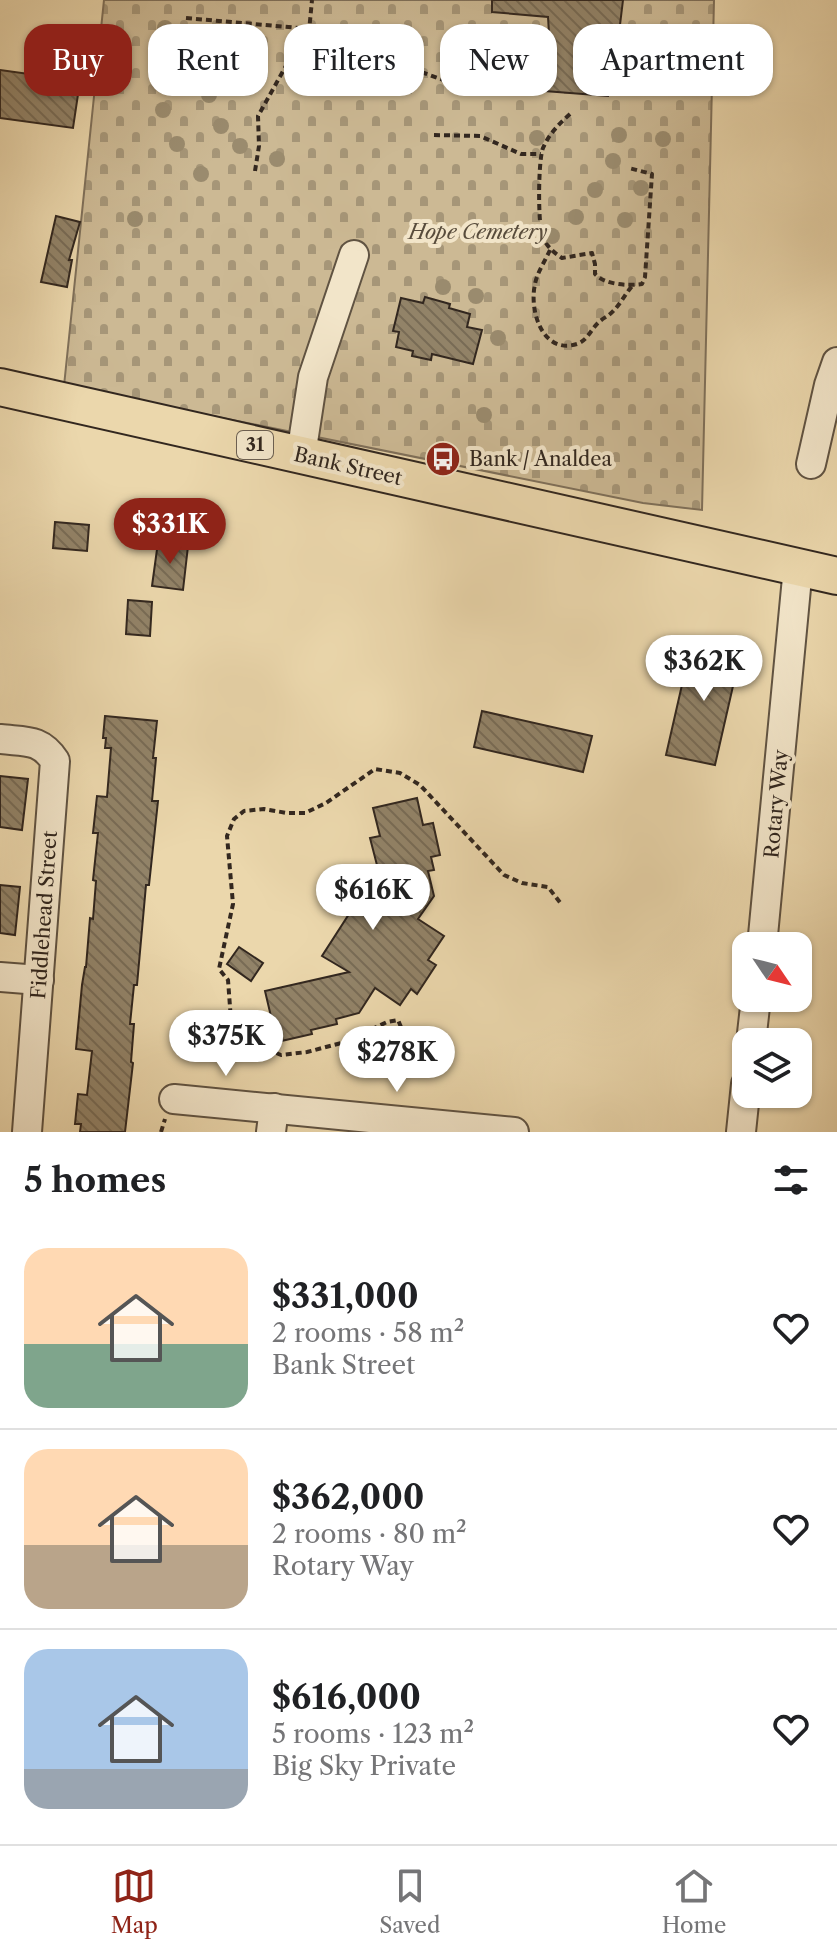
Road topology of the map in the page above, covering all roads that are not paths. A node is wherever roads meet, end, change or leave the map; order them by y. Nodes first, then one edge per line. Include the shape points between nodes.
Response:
1 (354, 255) dead end
2 (837, 362) edge
3 (0, 387) edge
4 (301, 455) junction
5 (811, 464) dead end
6 (798, 567) junction
7 (837, 576) edge
8 (0, 739) edge
9 (763, 932) edge
10 (0, 977) edge
11 (39, 980) junction
12 (174, 1099) dead end
13 (744, 1108) edge
14 (273, 1120) edge
15 (27, 1132) edge
16 (514, 1132) edge
17 (741, 1132) edge

1 - 4 street via 313,377
2 - 5 street
3 - 4 main road, Bank Street / 31
4 - 6 main road, Bank Street / 31
6 - 7 main road, Bank Street / 31
6 - 9 street, Rotary Way
8 - 11 street, Fiddlehead Street via 36,743 55,761
10 - 11 street
11 - 15 street, Fiddlehead Street
12 - 14 street
13 - 17 street
14 - 16 street

